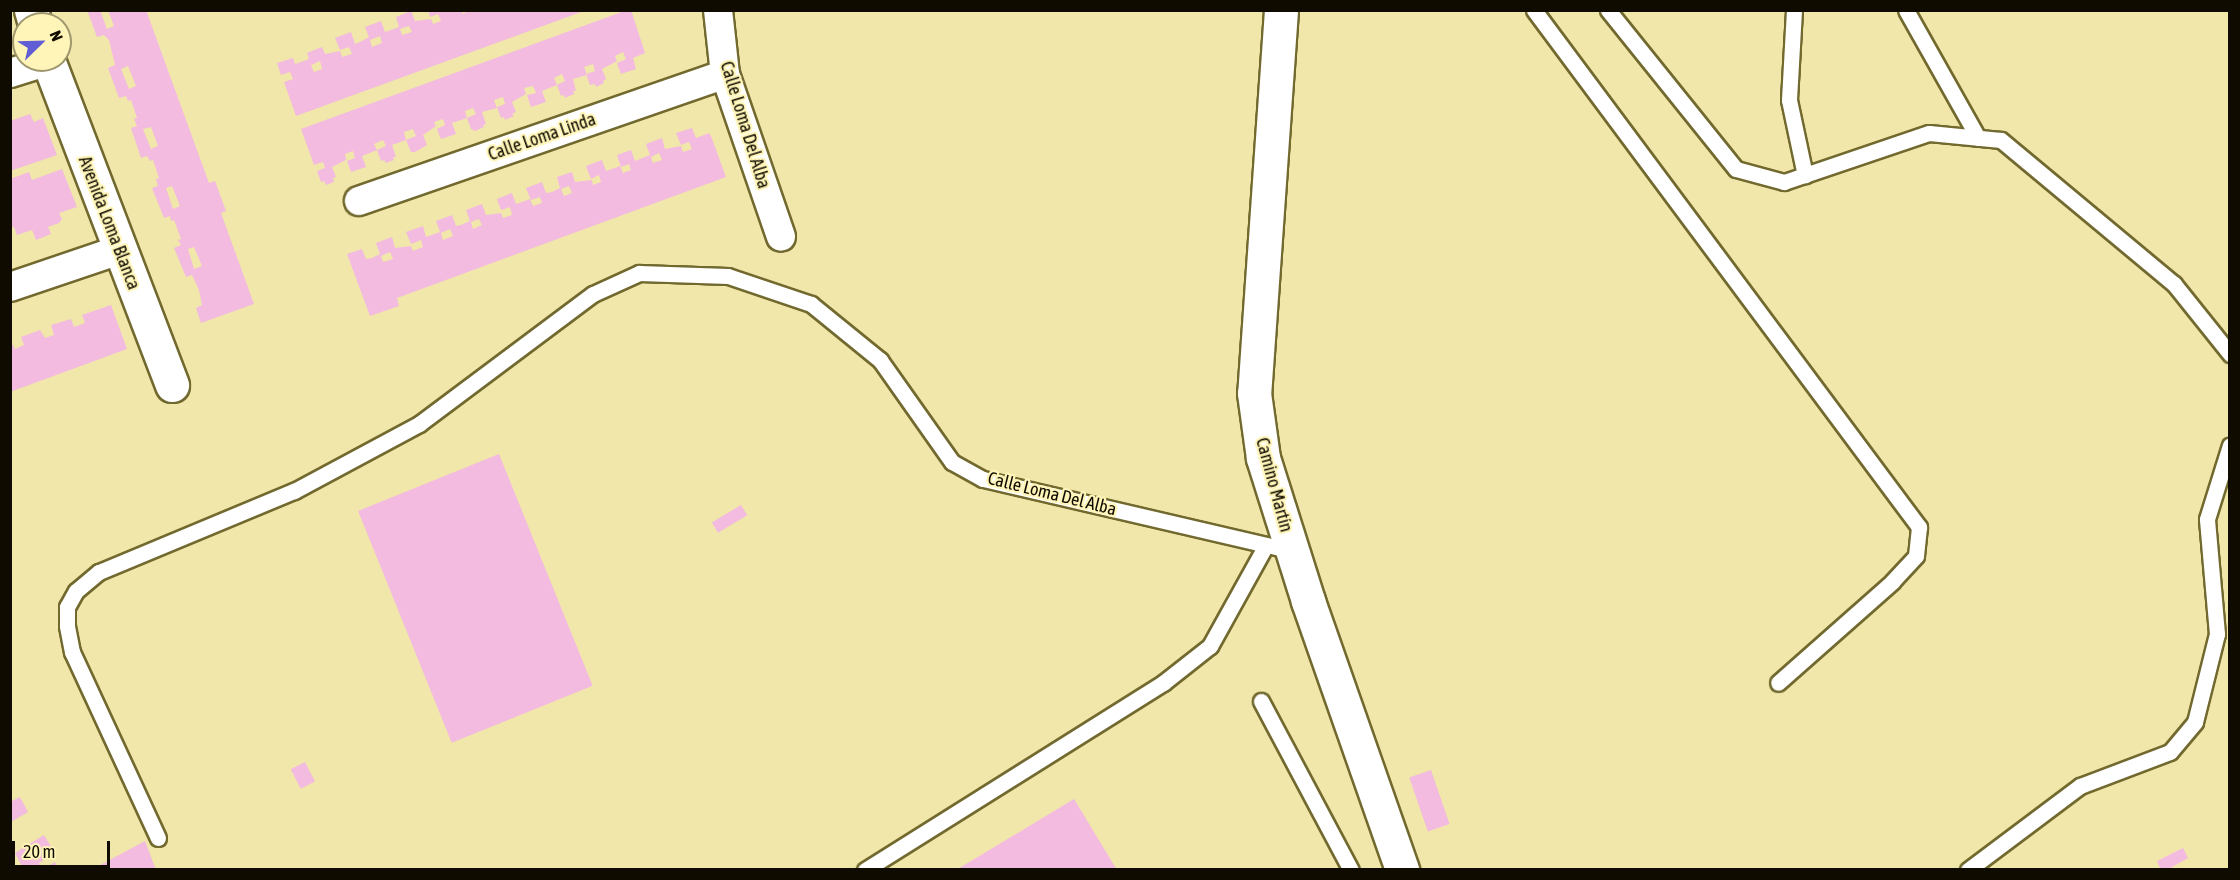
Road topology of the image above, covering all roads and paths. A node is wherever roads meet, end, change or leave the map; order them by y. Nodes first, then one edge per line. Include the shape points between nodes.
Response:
1 (718, 10) edge
2 (1281, 10) edge
3 (1534, 10) edge
4 (1608, 10) edge
5 (1794, 10) edge
6 (1906, 10) edge
7 (53, 72) edge
8 (725, 74) junction
9 (1978, 138) junction
10 (1805, 175) junction
11 (359, 201) dead end
12 (781, 237) dead end
13 (119, 250) junction
14 (10, 287) edge
15 (2229, 354) edge
16 (172, 385) dead end
17 (2229, 445) edge
18 (1279, 548) junction
19 (1778, 683) dead end
20 (1261, 701) dead end
21 (158, 838) dead end
22 (865, 870) edge
23 (1351, 870) edge
24 (1402, 870) edge
25 (1968, 870) edge

1 - 8 street, Calle Loma Del Alba
2 - 18 street, Camino Martín via 1254,393
3 - 19 lane via 1919,527 1916,556
4 - 10 lane via 1736,169 1784,182
5 - 10 lane via 1788,100
6 - 9 lane
7 - 13 street, Avenida Loma Blanca
8 - 11 street, Calle Loma Linda
8 - 12 street, Calle Loma Del Alba
9 - 10 lane via 1929,133
9 - 15 lane via 2001,140 2174,284
13 - 14 street
13 - 16 street, Avenida Loma Blanca
17 - 25 lane via 2207,519 2217,634 2195,722 2170,753 2080,786
18 - 21 lane, Calle Loma Del Alba via 983,478 952,462 880,360 811,304 728,276 639,273 593,294 419,424 294,491 99,572 76,591 67,607 72,652
18 - 22 lane via 1210,646 1163,683
18 - 24 street, Camino Martín
20 - 23 lane

